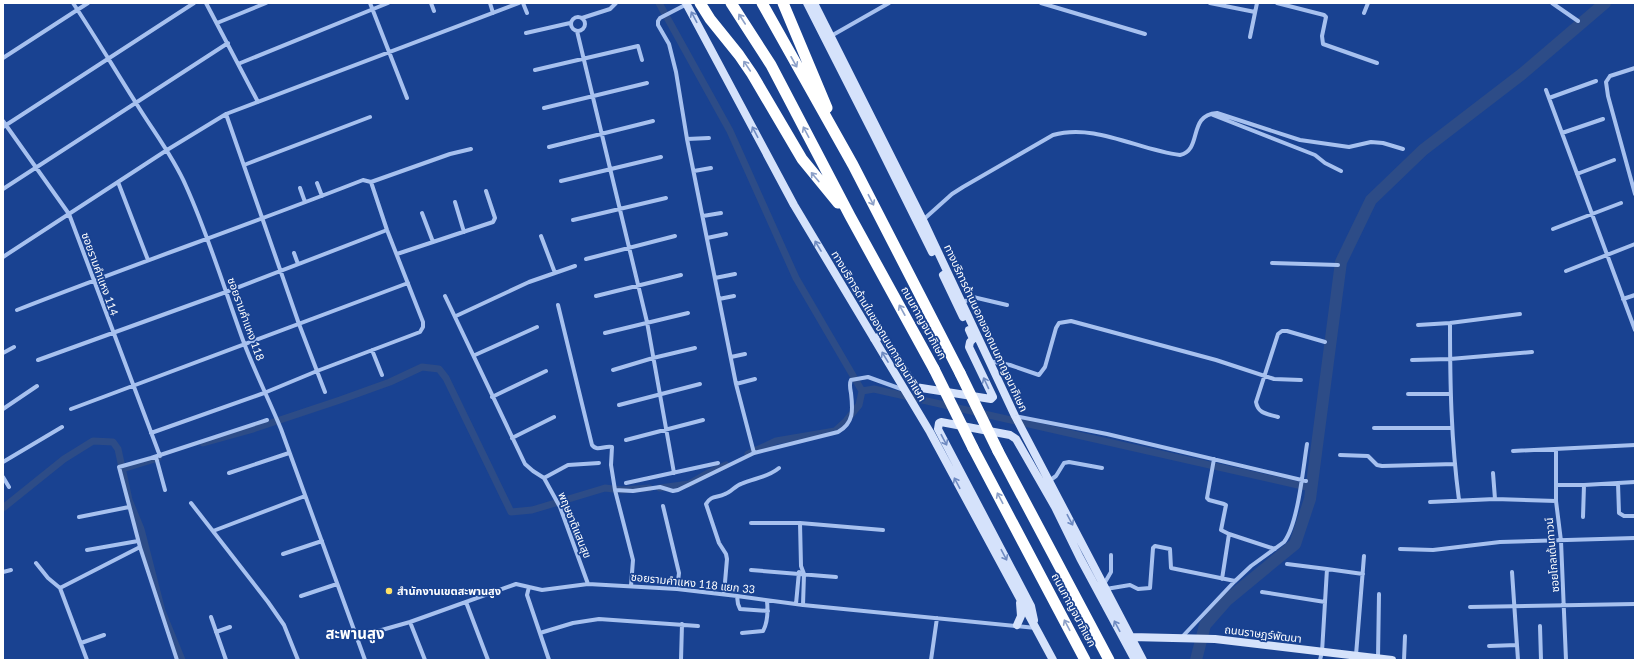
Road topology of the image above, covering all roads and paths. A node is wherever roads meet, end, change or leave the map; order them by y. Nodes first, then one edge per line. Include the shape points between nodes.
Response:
1 (73, 3) edge
2 (88, 3) edge
3 (194, 3) edge
4 (206, 3) edge
5 (266, 3) edge
6 (370, 3) edge
7 (388, 3) edge
8 (431, 3) edge
9 (490, 3) edge
10 (519, 3) edge
11 (523, 3) edge
12 (616, 3) edge
13 (700, 3) edge
14 (731, 3) edge
15 (762, 3) edge
16 (783, 3) edge
17 (806, 3) edge
18 (814, 3) edge
19 (889, 3) edge
20 (1041, 3) edge
21 (1210, 3) edge
22 (1257, 3) edge
23 (1277, 3) edge
24 (1368, 3) edge
25 (1552, 3) edge
26 (687, 4) edge
27 (373, 9) junction
28 (77, 10) junction
29 (434, 11) dead end
30 (1254, 12) junction
31 (493, 13) junction
32 (527, 13) dead end
33 (1364, 13) dead end
34 (582, 18) junction
35 (1578, 21) dead end
36 (217, 23) junction
37 (570, 23) junction
38 (577, 31) junction
39 (526, 33) dead end
40 (1145, 34) dead end
41 (830, 36) junction
42 (1250, 37) dead end
43 (228, 43) junction
44 (389, 52) junction
45 (3, 58) edge
46 (109, 58) junction
47 (584, 58) junction
48 (642, 60) dead end
49 (1377, 63) dead end
50 (238, 64) junction
51 (1635, 68) edge
52 (535, 70) dead end
53 (1596, 81) dead end
54 (648, 83) dead end
55 (1546, 90) dead end
56 (593, 95) junction
57 (407, 98) dead end
58 (1549, 98) junction
59 (258, 102) junction
60 (136, 103) junction
61 (544, 108) dead end
62 (226, 114) junction
63 (1211, 114) junction
64 (370, 117) dead end
65 (1603, 119) dead end
66 (653, 121) dead end
67 (4, 124) edge
68 (1258, 126) junction
69 (1257, 132) junction
70 (1562, 133) junction
71 (602, 134) junction
72 (709, 138) dead end
73 (687, 139) junction
74 (550, 147) dead end
75 (471, 149) dead end
76 (1403, 149) dead end
77 (167, 150) junction
78 (661, 157) dead end
79 (1614, 160) dead end
80 (244, 164) junction
81 (853, 165) junction
82 (36, 168) junction
83 (711, 168) dead end
84 (610, 169) junction
85 (694, 171) junction
86 (1341, 171) dead end
87 (1577, 174) junction
88 (561, 181) dead end
89 (118, 182) junction
90 (371, 182) junction
91 (317, 183) dead end
92 (300, 188) dead end
93 (3, 189) edge
94 (486, 191) dead end
95 (1635, 194) edge
96 (322, 196) junction
97 (666, 198) dead end
98 (305, 202) junction
99 (455, 202) dead end
100 (1621, 203) dead end
101 (620, 210) junction
102 (721, 213) dead end
103 (69, 214) junction
104 (422, 214) dead end
105 (1591, 215) junction
106 (703, 216) junction
107 (850, 216) junction
108 (262, 219) junction
109 (573, 220) dead end
110 (923, 220) junction
111 (387, 230) junction
112 (1553, 230) dead end
113 (464, 232) junction
114 (726, 234) dead end
115 (541, 236) dead end
116 (675, 236) dead end
117 (707, 238) junction
118 (207, 239) junction
119 (433, 242) junction
120 (1635, 244) edge
121 (629, 248) junction
122 (294, 253) dead end
123 (397, 254) junction
124 (1606, 255) junction
125 (3, 257) edge
126 (586, 259) dead end
127 (148, 260) junction
128 (1272, 262) dead end
129 (298, 264) junction
130 (1338, 265) dead end
131 (575, 266) dead end
132 (1566, 270) dead end
133 (280, 271) junction
134 (555, 273) junction
135 (735, 274) dead end
136 (682, 275) dead end
137 (715, 278) junction
138 (93, 280) junction
139 (408, 283) junction
140 (638, 285) junction
141 (226, 292) junction
142 (1635, 295) edge
143 (445, 296) dead end
144 (596, 296) dead end
145 (734, 296) dead end
146 (719, 299) junction
147 (1623, 299) junction
148 (962, 303) junction
149 (558, 304) dead end
150 (1007, 305) dead end
151 (17, 310) dead end
152 (688, 313) dead end
153 (1520, 314) dead end
154 (456, 316) junction
155 (646, 322) junction
156 (1450, 323) junction
157 (299, 324) junction
158 (1418, 325) dead end
159 (537, 327) dead end
160 (1635, 330) edge
161 (113, 333) junction
162 (606, 333) dead end
163 (874, 339) junction
164 (973, 339) junction
165 (1325, 342) dead end
166 (244, 343) junction
167 (14, 347) dead end
168 (695, 348) dead end
169 (372, 350) junction
170 (1532, 352) dead end
171 (3, 353) edge
172 (745, 354) dead end
173 (474, 355) junction
174 (731, 357) junction
175 (653, 358) junction
176 (1450, 359) junction
177 (38, 360) dead end
178 (1412, 360) dead end
179 (989, 361) junction
180 (613, 370) dead end
181 (317, 371) junction
182 (546, 371) dead end
183 (382, 374) dead end
184 (1263, 375) junction
185 (756, 379) dead end
186 (1301, 380) dead end
187 (700, 384) dead end
188 (736, 384) junction
189 (37, 386) dead end
190 (133, 386) junction
191 (905, 390) junction
192 (325, 392) dead end
193 (264, 393) junction
194 (660, 394) junction
195 (1408, 394) dead end
196 (1450, 394) junction
197 (492, 397) junction
198 (619, 405) dead end
199 (71, 408) dead end
200 (3, 409) edge
201 (1012, 416) junction
202 (554, 417) dead end
203 (1278, 417) dead end
204 (267, 420) dead end
205 (703, 420) dead end
206 (62, 427) dead end
207 (1374, 428) dead end
208 (1452, 428) junction
209 (666, 430) junction
210 (152, 433) junction
211 (1023, 436) junction
212 (512, 438) junction
213 (626, 440) dead end
214 (1307, 444) dead end
215 (1635, 445) edge
216 (1556, 449) junction
217 (1514, 451) dead end
218 (289, 453) junction
219 (754, 453) junction
220 (1340, 455) dead end
221 (158, 456) junction
222 (1214, 460) junction
223 (3, 462) edge
224 (599, 462) dead end
225 (718, 462) dead end
226 (1455, 464) junction
227 (779, 468) dead end
228 (1102, 468) dead end
229 (229, 473) dead end
230 (674, 473) junction
231 (1493, 473) dead end
232 (3, 477) edge
233 (544, 478) junction
234 (1301, 480) junction
235 (1049, 481) junction
236 (1306, 481) dead end
237 (1635, 482) edge
238 (626, 483) dead end
239 (1618, 483) junction
240 (1556, 485) junction
241 (1584, 485) junction
242 (9, 488) dead end
243 (165, 490) dead end
244 (615, 490) junction
245 (305, 496) junction
246 (1495, 499) junction
247 (1459, 500) junction
248 (1556, 501) junction
249 (191, 502) dead end
250 (1430, 502) dead end
251 (663, 506) dead end
252 (129, 507) junction
253 (1055, 507) junction
254 (1635, 516) edge
255 (79, 517) dead end
256 (1583, 517) dead end
257 (751, 523) dead end
258 (800, 523) junction
259 (883, 530) dead end
260 (213, 531) junction
261 (1229, 534) junction
262 (1635, 538) edge
263 (138, 541) junction
264 (322, 541) junction
265 (1561, 541) junction
266 (140, 547) junction
267 (1275, 549) junction
268 (1400, 549) dead end
269 (87, 550) dead end
270 (283, 554) dead end
271 (1111, 555) dead end
272 (1364, 556) dead end
273 (36, 563) dead end
274 (1287, 564) dead end
275 (801, 566) junction
276 (1326, 569) junction
277 (11, 570) dead end
278 (751, 570) dead end
279 (3, 572) edge
280 (1512, 572) dead end
281 (798, 573) junction
282 (804, 574) junction
283 (1363, 574) junction
284 (836, 577) dead end
285 (1222, 579) junction
286 (1235, 582) junction
287 (337, 584) junction
288 (588, 584) junction
289 (631, 586) junction
290 (529, 587) junction
291 (1104, 587) junction
292 (60, 588) junction
293 (677, 590) junction
294 (1262, 592) dead end
295 (724, 594) junction
296 (1379, 594) dead end
297 (301, 596) dead end
298 (737, 596) junction
299 (767, 601) junction
300 (1020, 601) junction
301 (466, 602) junction
302 (1324, 602) junction
303 (796, 604) junction
304 (1635, 604) edge
305 (803, 605) junction
306 (1564, 605) junction
307 (1514, 606) junction
308 (1470, 607) dead end
309 (768, 611) junction
310 (210, 617) dead end
311 (937, 618) junction
312 (410, 622) junction
313 (682, 624) junction
314 (1017, 625) junction
315 (698, 626) dead end
316 (1540, 626) dead end
317 (230, 628) dead end
318 (1036, 628) junction
319 (216, 632) junction
320 (540, 633) junction
321 (742, 633) dead end
322 (104, 635) dead end
323 (1405, 636) dead end
324 (357, 637) junction
325 (1131, 637) junction
326 (1182, 637) junction
327 (81, 643) junction
328 (1517, 644) junction
329 (1489, 646) dead end
330 (1321, 656) edge
331 (1356, 656) junction
332 (87, 659) edge
333 (1372, 659) edge
334 (81, 660) edge
335 (177, 660) edge
336 (226, 660) edge
337 (298, 660) edge
338 (365, 660) edge
339 (425, 660) edge
340 (488, 660) edge
341 (549, 660) edge
342 (681, 660) edge
343 (931, 660) edge
344 (1053, 660) edge
345 (1085, 660) edge
346 (1108, 660) edge
347 (1135, 660) edge
348 (1143, 660) edge
349 (1392, 660) edge
350 (1404, 660) edge
351 (1518, 660) edge
352 (1541, 660) edge
353 (1566, 660) edge

1 - 28 street, ซอยรามคำแหง 118
2 - 28 street
3 - 46 street
4 - 36 street
5 - 36 street
6 - 27 street
7 - 27 street
8 - 29 street
9 - 31 street
10 - 31 street
11 - 32 street
12 - 34 street via 610,9
107 -> 13 highway via 802,159 752,74
107 -> 14 highway, ถนนกาญจนาภิเษก via 771,65
15 -> 81 highway, ถนนกาญจนาภิเษก
16 - 81 highway
17 - 164 main road via 881,147
18 - 41 main road, ทางบริการด้านนอกของถนนกาญจนาภิเษก
19 - 41 street
20 - 40 street
21 - 30 street
22 - 30 street
23 - 49 street via 1324,15 1326,17 1323,44
24 - 33 street
25 - 35 street
26 - 73 street via 658,21 669,44 676,72
163 -> 26 main road, ทางบริการด้านในของถนนกาญจนาภิเษก via 794,205
27 - 44 street
27 - 50 street
28 - 45 street
28 - 46 street, ซอยรามคำแหง 118
30 - 42 street
31 - 44 street
34 - 37 street via 575,17
34 - 38 street via 585,26
36 - 43 street
37 - 38 street via 571,28
37 - 39 street
38 - 47 street
41 - 110 main road, ทางบริการด้านนอกของถนนกาญจนาภิเษก
43 - 50 street
43 - 60 street
44 - 57 street
44 - 59 street
46 - 60 street, ซอยรามคำแหง 118
46 - 67 street
47 - 48 street via 638,46
47 - 52 street
47 - 56 street
50 - 59 street
51 - 95 street via 1610,76 1606,82
53 - 58 street
54 - 56 street
55 - 58 street
56 - 61 street
56 - 71 street
58 - 70 street
59 - 62 street
60 - 77 street, ซอยรามคำแหง 118
60 - 82 street
62 - 77 street
62 - 80 street
63 - 68 street via 1221,114
63 - 69 street
63 - 110 street via 1202,118 1192,144 1187,152 1180,154 1084,132 1072,131 1053,135 952,194
64 - 80 street
65 - 70 street
66 - 71 street
67 - 82 street, ซอยรามคำแหง 114
68 - 69 street
68 - 76 street via 1313,142 1349,147 1371,142
69 - 86 street via 1315,155
70 - 87 street
71 - 74 street
71 - 84 street
72 - 73 street
73 - 85 street
75 - 90 street
77 - 89 street
77 - 118 street, ซอยรามคำแหง 118 via 186,185
78 - 84 street
79 - 87 street
80 - 108 street
81 -> 346 highway, ถนนกาญจนาภิเษก, bridge via 998,451
82 - 93 street
82 - 103 street, ซอยรามคำแหง 114
83 - 85 street
84 - 88 street
84 - 101 street
85 - 106 street
87 - 105 street
89 - 103 street
89 - 127 street
90 - 96 street via 362,180
90 - 111 street
91 - 96 street
92 - 98 street
94 - 113 street via 495,220
96 - 98 street
97 - 101 street
98 - 108 street
99 - 113 street
100 - 105 street
101 - 109 street
101 - 121 street
102 - 106 street
103 - 125 street
103 - 138 street, ซอยรามคำแหง 114
104 - 119 street
105 - 112 street
105 - 124 street
106 - 117 street
345 -> 107 highway, ถนนกาญจนาภิเษก, bridge via 934,369
108 - 118 street
108 - 133 street
110 - 148 main road, ทางบริการด้านนอกของถนนกาญจนาภิเษก
111 - 123 street
111 - 129 street
113 - 119 street
114 - 117 street
115 - 134 street
116 - 121 street
117 - 137 street
118 - 127 street
118 - 141 street, ซอยรามคำแหง 118
119 - 123 street
120 - 124 street
121 - 126 street
121 - 140 street
122 - 129 street
123 - 139 street
124 - 132 street
124 - 147 street
127 - 138 street
128 - 130 street
129 - 133 street
131 - 134 street
133 - 141 street
133 - 157 street
134 - 154 street via 529,282
135 - 137 street
136 - 140 street
137 - 146 street
138 - 151 street
138 - 161 street, ซอยรามคำแหง 114
139 - 157 street
139 - 169 street via 423,327 420,332
140 - 144 street
140 - 155 street
141 - 161 street
141 - 166 street, ซอยรามคำแหง 118
142 - 147 street
143 - 154 street, พฤษชาติแสนสุข
145 - 146 street
146 - 174 street
147 - 160 street
148 - 150 street via 973,297
148 - 179 main road, ทางบริการด้านนอกของถนนกาญจนาภิเษก
149 - 244 street via 592,445 598,449 612,447
152 - 155 street
153 - 156 street
154 - 173 street, พฤษชาติแสนสุข
155 - 162 street
155 - 175 street
156 - 158 street
156 - 176 street
157 - 166 street
157 - 181 street
159 - 173 street
161 - 177 street
161 - 190 street, ซอยรามคำแหง 114
163 -> 164 main road via 884,337 915,387 991,399 993,397 969,347
191 -> 163 main road, ทางบริการด้านในของถนนกาญจนาภิเษก
164 - 201 main road
165 - 184 street via 1287,331 1280,332
166 - 190 street
166 - 193 street, ซอยรามคำแหง 118
167 - 171 street
168 - 175 street
169 - 181 street
169 - 183 street
170 - 176 street
172 - 174 street
173 - 197 street, พฤษชาติแสนสุข
174 - 188 street
175 - 180 street
175 - 194 street
176 - 178 street
176 - 196 street
179 - 184 street via 1010,365 1039,376 1045,367 1056,328 1059,323 1071,322
179 - 201 main road, ทางบริการด้านนอกของถนนกาญจนาภิเษก
181 - 192 street
181 - 193 street
182 - 197 street
184 - 186 street via 1283,380
184 - 203 street via 1256,405 1263,413
185 - 188 street
187 - 194 street
188 - 219 street
189 - 200 street
190 - 199 street
190 - 210 street, ซอยรามคำแหง 114
191 - 219 street via 868,377 850,381 851,418 844,429
300 -> 191 main road, ทางบริการด้านในของถนนกาญจนาภิเษก
193 - 210 street
193 - 218 street, ซอยรามคำแหง 118
194 - 198 street
194 - 209 street
195 - 196 street
196 - 208 street
197 - 212 street, พฤษชาติแสนสุข
201 - 211 main road, ทางบริการด้านนอกของถนนกาญจนาภิเษก
201 - 222 street via 1108,434
202 - 212 street
204 - 221 street
205 - 209 street
206 - 223 street
207 - 208 street
208 - 226 street
209 - 213 street
209 - 230 street
210 - 221 street, ซอยรามคำแหง 114
211 - 235 main road, ทางบริการด้านนอกของถนนกาญจนาภิเษก
211 - 253 main road
212 - 233 street, พฤษชาติแสนสุข via 525,464
214 - 234 street
215 - 216 street
216 - 217 street
216 - 240 street, ซอยโกลเด้นทาวน์
218 - 229 street
218 - 245 street, ซอยรามคำแหง 118
219 - 244 street via 678,490 660,487 633,491
220 - 226 street via 1368,456 1377,465 1382,466
221 - 243 street, ซอยรามคำแหง 114
221 - 252 street via 119,467
222 - 234 street
222 - 261 street via 1207,498 1226,505 1221,530
224 - 233 street via 568,465
225 - 230 street
226 - 247 street
227 - 295 street via 759,479 742,483 723,496 713,497 707,502 718,543 727,559
228 - 235 street via 1064,463 1056,476
230 - 238 street
231 - 246 street
232 - 242 street
233 - 288 street, พฤษชาติแสนสุข via 560,507
234 - 236 street
234 - 267 street via 1294,519 1287,538
235 -> 291 main road, ทางบริการด้านนอกของถนนกาญจนาภิเษก
237 - 239 street
239 - 241 street
239 - 254 street via 1618,513
240 - 241 street
240 - 248 street, ซอยโกลเด้นทาวน์
241 - 256 street
244 - 289 street via 633,560
245 - 260 street
245 - 264 street, ซอยรามคำแหง 118
246 - 247 street
246 - 248 street
247 - 250 street
248 - 265 street, ซอยโกลเด้นทาวน์
249 - 260 street
251 - 293 street via 679,573
252 - 255 street
252 - 263 street
253 -> 318 main road via 1013,436 939,423 938,429 1031,606
347 -> 253 main road
257 - 258 street
258 - 259 street
258 - 275 street
260 - 337 street via 284,625
261 - 267 street
261 - 285 street
262 - 265 street
263 - 266 street
263 - 269 street
264 - 270 street
264 - 287 street, ซอยรามคำแหง 118
265 - 268 street via 1500,542 1433,550
265 - 306 street, ซอยโกลเด้นทาวน์
266 - 292 street
266 - 335 street
267 - 286 street
271 - 291 street via 1111,572
272 - 283 street
273 - 292 street
274 - 276 street
275 - 281 street
275 - 282 street
276 - 283 street
276 - 302 street
277 - 279 street
278 - 281 street
280 - 307 street
281 - 282 street
281 - 303 street
282 - 284 street
282 - 305 street
283 - 331 street
285 - 286 street via 1232,579
285 - 291 street via 1171,568 1170,549 1155,546 1150,588 1138,589 1130,585
286 - 326 street
287 - 297 street
287 - 324 street, ซอยรามคำแหง 118
288 - 289 street, ซอยรามคำแหง 118 แยก 33
288 - 290 street, ซอยรามคำแหง 118 แยก 33 via 542,590
289 - 293 street, ซอยรามคำแหง 118 แยก 33
290 - 301 street, ซอยรามคำแหง 118 แยก 33 via 516,584
290 - 320 street via 527,595
291 - 325 main road, ทางบริการด้านนอกของถนนกาญจนาภิเษก
292 - 327 street
293 - 295 street, ซอยรามคำแหง 118 แยก 33
294 - 302 street
295 - 298 street, ซอยรามคำแหง 118 แยก 33
296 - 333 street
298 - 299 street, ซอยรามคำแหง 118 แยก 33
298 - 309 street via 740,609
299 - 303 street, ซอยรามคำแหง 118 แยก 33
299 - 309 street
300 - 314 main road via 1021,616
300 - 318 main road, ทางบริการด้านในของถนนกาญจนาภิเษก
301 - 312 street, ซอยรามคำแหง 118 แยก 33
301 - 340 street
302 - 330 street
303 - 305 street, ซอยรามคำแหง 118 แยก 33
304 - 306 street
305 - 311 street, ซอยรามคำแหง 118 แยก 33
306 - 307 street
306 - 353 street, ซอยโกลเด้นทาวน์
307 - 308 street
307 - 328 street
309 - 321 street via 763,631
310 - 319 street
311 - 314 street, ซอยรามคำแหง 118 แยก 33
311 - 343 street
312 - 324 street, ซอยรามคำแหง 118 แยก 33
312 - 339 street
313 - 315 street
313 - 320 street via 599,619
313 - 342 street
314 - 318 street, ซอยรามคำแหง 118 แยก 33
316 - 352 street
317 - 319 street
318 - 344 main road, ทางบริการด้านในของถนนกาญจนาภิเษก
319 - 336 street
320 - 341 street
322 - 327 street
323 - 350 street
324 - 338 street, ซอยรามคำแหง 118
325 - 326 main road, ถนนราษฏร์พัฒนา
325 - 348 main road, ทางบริการด้านนอกของถนนกาญจนาภิเษก
326 - 330 main road, ถนนราษฏร์พัฒนา via 1215,639
327 - 332 street
328 - 329 street
328 - 351 street
330 - 331 main road, ถนนราษฏร์พัฒนา
331 - 333 main road, ถนนราษฏร์พัฒนา
332 - 334 street
333 - 349 main road, ถนนราษฏร์พัฒนา

